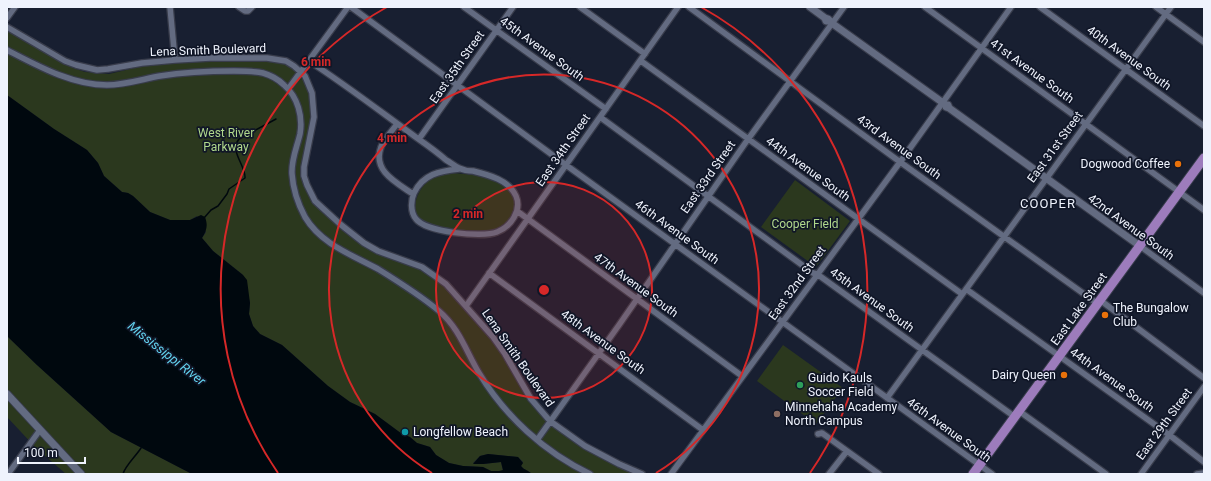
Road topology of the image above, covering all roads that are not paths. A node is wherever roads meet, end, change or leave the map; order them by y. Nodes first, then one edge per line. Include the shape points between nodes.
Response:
1 (15, 7) edge
2 (170, 7) edge
3 (239, 7) edge
4 (252, 7) edge
5 (348, 7) edge
6 (351, 7) edge
7 (464, 7) edge
8 (513, 7) edge
9 (580, 7) edge
10 (678, 7) edge
11 (689, 7) edge
12 (810, 7) edge
13 (844, 7) edge
14 (925, 7) edge
15 (1010, 7) edge
16 (1040, 7) edge
17 (1156, 7) edge
18 (1171, 7) edge
19 (1166, 14) junction
20 (7, 18) edge
21 (829, 21) junction
22 (7, 27) edge
23 (496, 30) junction
24 (1204, 42) edge
25 (981, 48) junction
26 (7, 50) edge
27 (645, 54) junction
28 (175, 60) junction
29 (309, 61) junction
30 (641, 61) junction
31 (1126, 69) junction
32 (302, 71) junction
33 (790, 82) junction
34 (457, 85) junction
35 (288, 89) junction
36 (946, 105) junction
37 (606, 109) junction
38 (600, 117) junction
39 (397, 124) junction
40 (1086, 124) junction
41 (1204, 126) edge
42 (419, 139) junction
43 (748, 139) junction
44 (1204, 158) edge
45 (900, 162) junction
46 (566, 165) junction
47 (459, 169) junction
48 (1046, 179) junction
49 (1179, 192) junction
50 (413, 194) junction
51 (708, 197) junction
52 (1204, 210) edge
53 (517, 211) junction
54 (528, 219) junction
55 (858, 219) junction
56 (1004, 237) junction
57 (675, 245) junction
58 (1140, 246) junction
59 (489, 273) junction
60 (817, 274) junction
61 (966, 289) junction
62 (1204, 293) edge
63 (962, 294) junction
64 (638, 299) junction
65 (1099, 302) junction
66 (466, 306) junction
67 (782, 322) junction
68 (922, 350) junction
69 (599, 353) junction
70 (1060, 356) junction
71 (742, 376) junction
72 (1204, 378) edge
73 (1204, 387) edge
74 (7, 394) edge
75 (887, 398) junction
76 (1017, 414) junction
77 (550, 421) junction
78 (40, 430) junction
79 (703, 430) junction
80 (818, 434) dead end
81 (1169, 435) junction
82 (537, 440) junction
83 (847, 451) junction
84 (1204, 462) edge
85 (980, 465) junction
86 (1204, 473) edge
87 (8, 474) edge
88 (81, 474) edge
89 (590, 474) edge
90 (642, 474) edge
91 (671, 474) edge
92 (830, 474) edge
93 (879, 474) edge
94 (973, 474) edge
95 (992, 474) edge
96 (1106, 474) edge
97 (1141, 474) edge
98 (1197, 474) edge

1 - 20 street
2 - 28 street
3 - 4 street via 247,11
5 - 29 street
6 - 34 street, 46th Avenue South
7 - 23 street, 45th Avenue South
8 - 23 street, East 35th Street
9 - 27 street
10 - 27 street, East 34th Street
11 - 33 street, 43rd Avenue South
12 - 21 street, 42nd Avenue South
13 - 21 street, East 33rd Street
14 - 25 street, 41st Avenue South
15 - 25 street, East 32nd Street
16 - 31 street, 40th Avenue South
17 - 19 street
18 - 19 street, East 31st Street
19 - 24 street
19 - 31 street, East 31st Street
21 - 33 street, East 33rd Street
21 - 36 street, 42nd Avenue South
22 - 28 street, Lena Smith Boulevard via 65,61 86,68 97,70
23 - 34 street, East 35th Street
23 - 37 street, 45th Avenue South
25 - 36 street, East 32nd Street
25 - 40 street, 41st Avenue South
26 - 35 street via 45,69 92,84 108,85 198,72 244,71 265,74
27 - 30 street, East 34th Street
28 - 32 street, Lena Smith Boulevard via 267,58 286,61
29 - 32 street
29 - 39 street
30 - 37 street, East 34th Street
30 - 43 street, 44th Avenue South
31 - 40 street, East 31st Street
31 - 41 street, 40th Avenue South
32 - 35 street
32 - 66 street, Lena Smith Boulevard via 310,87 314,105 304,176 315,201 364,243 378,251 422,267 434,275
33 - 43 street, East 33rd Street
33 - 45 street, 43rd Avenue South
34 - 42 street, East 35th Street
34 - 46 street, 46th Avenue South
35 - 82 street via 300,112 301,131 293,160 293,180 299,205 307,221 332,244 404,286 430,303 446,318 459,334 499,402
36 - 45 street, East 32nd Street
36 - 48 street, 42nd Avenue South
37 - 38 street, East 34th Street
38 - 46 street, East 34th Street
38 - 51 street, 45th Avenue South
39 - 42 street
39 - 50 street via 381,147 381,168
40 - 48 street, East 31st Street
40 - 49 street, 41st Avenue South
42 - 47 street
43 - 51 street, East 33rd Street
43 - 55 street, 44th Avenue South
44 - 49 main road, East Lake Street
45 - 55 street, East 32nd Street
45 - 56 street, 43rd Avenue South
46 - 54 street, East 34th Street
46 - 57 street, 46th Avenue South
47 - 50 street via 432,174 420,183
47 - 53 street via 491,175 507,184 517,197
48 - 56 street, East 31st Street
48 - 58 street, 42nd Avenue South
49 - 52 street, 41st Avenue South
49 - 58 main road, East Lake Street
50 - 53 street via 412,212 416,219 445,232 497,232 507,226
51 - 57 street, East 33rd Street
51 - 60 street, 45th Avenue South
53 - 54 street, 47th Avenue South
54 - 59 street, East 34th Street
54 - 64 street, 47th Avenue South
55 - 60 street, East 32nd Street
55 - 63 street, 44th Avenue South
56 - 61 street, East 31st Street
56 - 65 street, 43rd Avenue South
57 - 64 street, East 33rd Street
57 - 67 street, 46th Avenue South
58 - 62 street, 42nd Avenue South
58 - 65 main road, East Lake Street
59 - 66 street, East 34th Street
59 - 69 street, 48th Avenue South
60 - 67 street, East 32nd Street
60 - 68 street, 45th Avenue South
61 - 63 street, East 31st Street
61 - 70 street, 44th Avenue South
63 - 68 street, East 31st Street
64 - 69 street, East 33rd Street
64 - 71 street, 47th Avenue South
65 - 70 main road, East Lake Street
65 - 72 street, 43rd Avenue South
66 - 77 street, Lena Smith Boulevard via 501,349 530,399
67 - 71 street, East 32nd Street
67 - 75 street, 46th Avenue South
68 - 75 street, East 31st Street
68 - 76 street, 45th Avenue South
69 - 77 street, East 33rd Street
69 - 79 street, 48th Avenue South
70 - 76 main road, East Lake Street
70 - 81 street, 44th Avenue South
71 - 79 street, East 32nd Street
73 - 81 street, East 29th Street
74 - 78 street
75 - 85 street, 46th Avenue South
76 - 85 main road, East Lake Street
76 - 96 street, 45th Avenue South
77 - 82 street, East 33rd Street
77 - 90 street, Lena Smith Boulevard via 585,446
78 - 87 street
78 - 88 street
79 - 91 street, East 32nd Street
80 - 83 street via 822,433
81 - 84 street, 44th Avenue South
81 - 97 street, East 29th Street
82 - 89 street
83 - 92 street
83 - 93 street
85 - 94 main road, East Lake Street
85 - 95 street, 46th Avenue South
86 - 98 street

